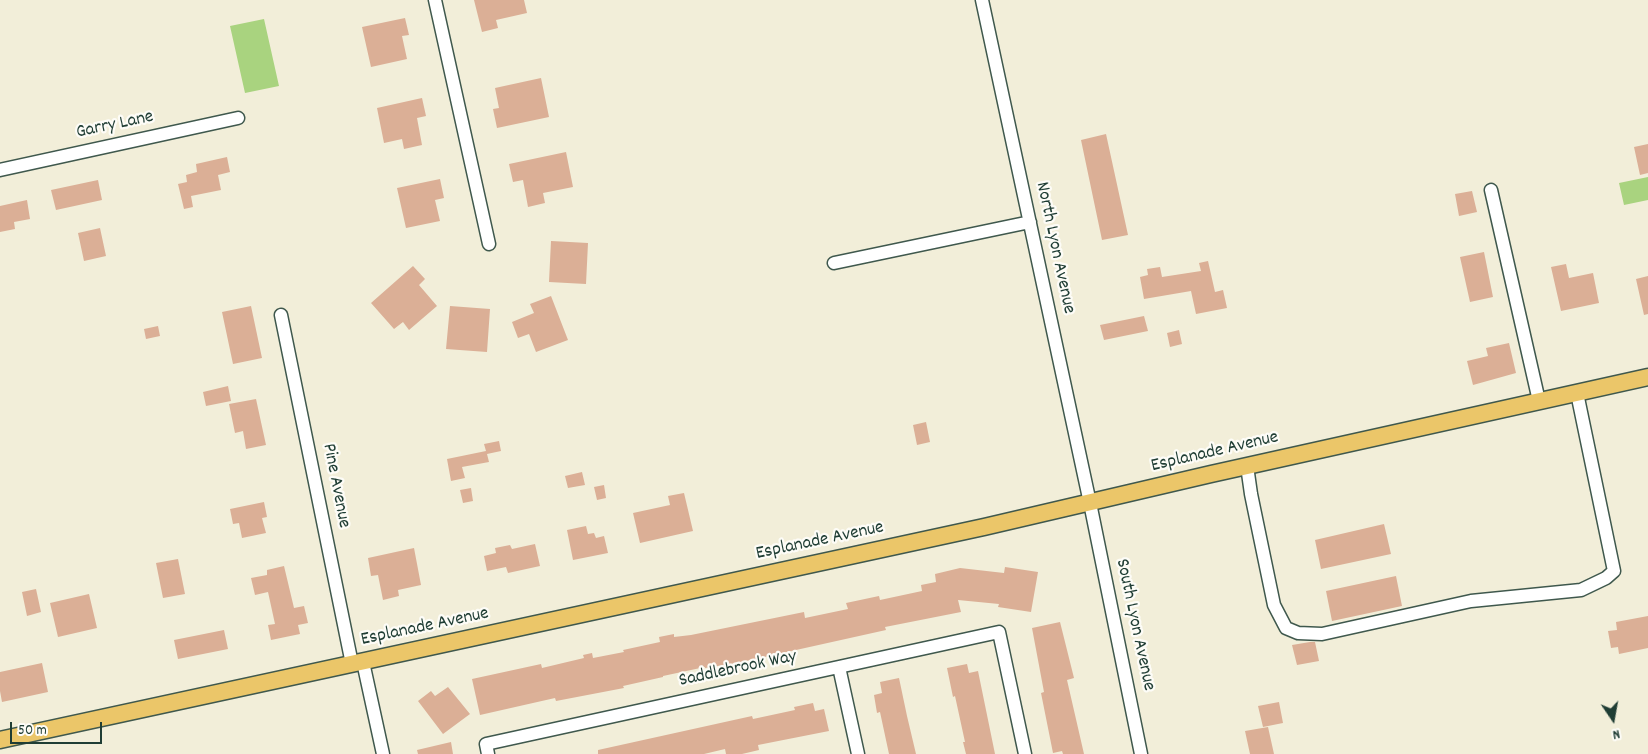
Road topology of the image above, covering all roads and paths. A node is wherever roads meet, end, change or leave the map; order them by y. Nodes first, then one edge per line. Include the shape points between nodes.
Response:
1 (435, 0) edge
2 (982, 0) edge
3 (238, 118) dead end
4 (0, 170) edge
5 (1491, 190) dead end
6 (1030, 222) junction
7 (489, 244) dead end
8 (834, 263) dead end
9 (281, 315) dead end
10 (1648, 377) edge
11 (1577, 393) junction
12 (1539, 401) junction
13 (1247, 466) junction
14 (1090, 503) junction
15 (358, 663) junction
16 (839, 667) junction
17 (0, 740) edge
18 (487, 749) edge
19 (383, 754) edge
20 (858, 754) edge
21 (1025, 754) edge
22 (1141, 754) edge

1 - 7 street
2 - 6 street, North Lyon Avenue
3 - 4 street, Garry Lane
5 - 12 street
6 - 8 street
6 - 14 street, North Lyon Avenue
9 - 15 street, Pine Avenue
10 - 11 main road, Esplanade Avenue
11 - 12 main road, Esplanade Avenue
11 - 13 street via 1614,571 1581,590 1471,601 1322,634 1298,633 1286,628 1274,605
12 - 13 main road, Esplanade Avenue
13 - 14 main road, Esplanade Avenue
14 - 15 main road, Esplanade Avenue
14 - 22 street, South Lyon Avenue
15 - 17 main road, Esplanade Avenue
15 - 19 street, Pine Avenue
16 - 18 street, Saddlebrook Way
16 - 20 street
16 - 21 street, Saddlebrook Way via 999,632

